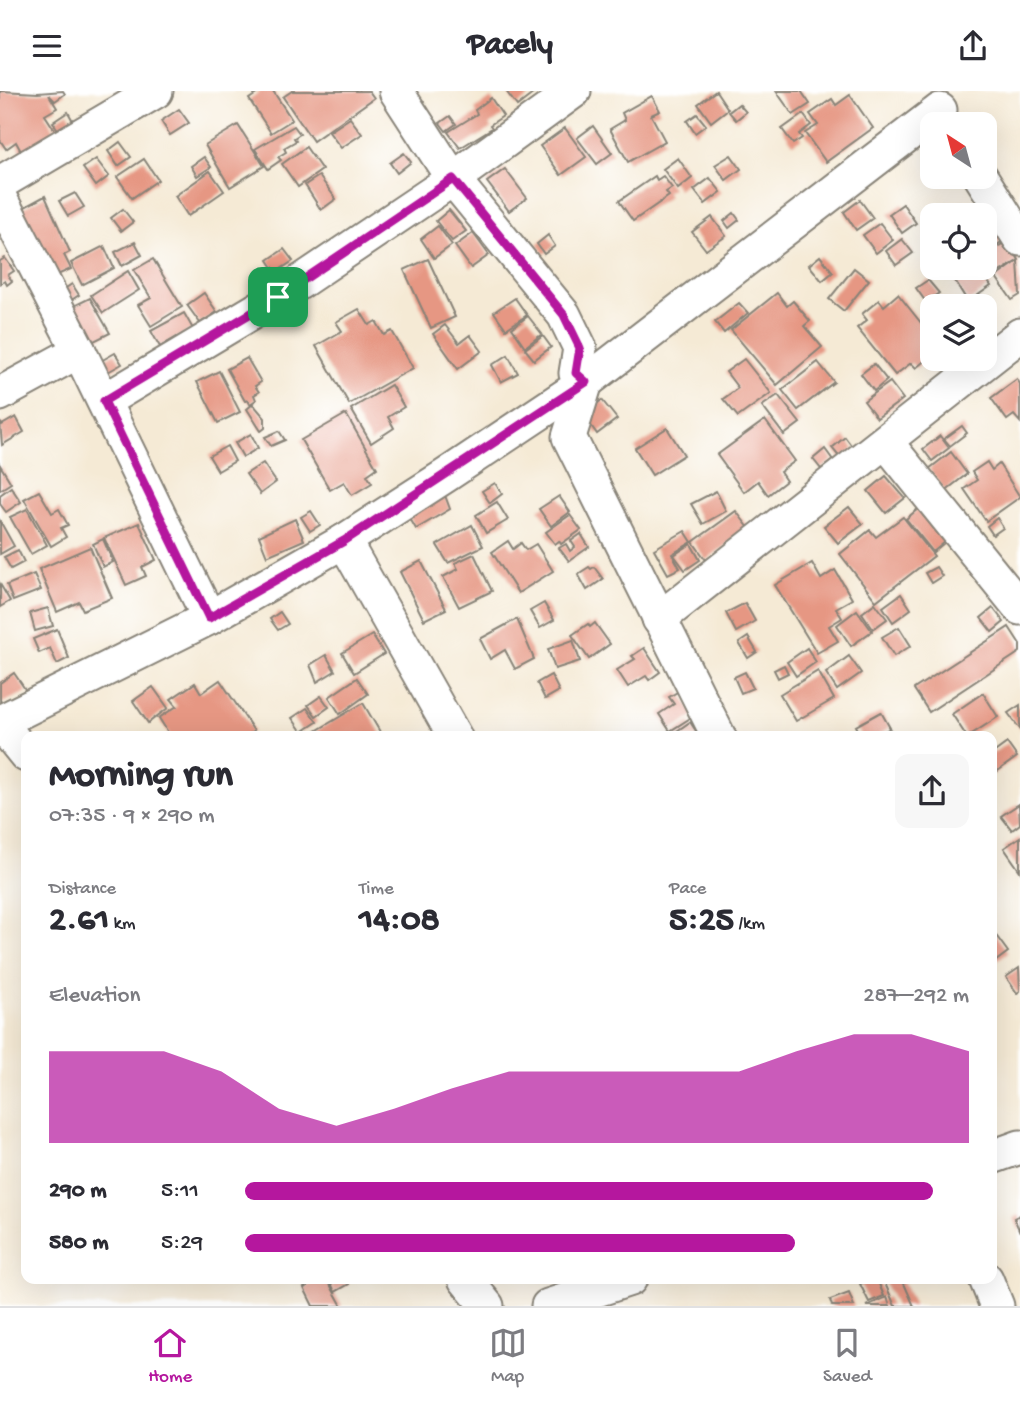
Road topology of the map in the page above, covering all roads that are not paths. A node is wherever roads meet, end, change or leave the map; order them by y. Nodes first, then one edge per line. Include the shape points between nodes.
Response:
1 (156, 91) edge
2 (396, 91) edge
3 (574, 91) edge
4 (938, 108) edge
5 (453, 179) junction
6 (0, 183) edge
7 (989, 189) edge
8 (0, 198) edge
9 (1020, 239) edge
10 (1020, 335) edge
11 (79, 351) junction
12 (574, 390) junction
13 (0, 394) edge
14 (104, 401) junction
15 (886, 442) junction
16 (344, 541) junction
17 (1020, 608) edge
18 (209, 618) junction
19 (659, 619) junction
20 (0, 723) edge
21 (453, 731) edge
22 (716, 731) edge
23 (727, 731) edge
24 (21, 749) edge
25 (1020, 1147) edge
26 (997, 1155) edge
27 (469, 1284) edge
28 (615, 1284) edge
29 (988, 1284) edge
30 (487, 1306) edge
31 (548, 1306) edge
32 (997, 1306) edge

1 - 6 street
2 - 5 street
3 - 5 street
4 - 12 street
5 - 12 street via 564,315 580,348
5 - 14 street via 278,297
7 - 9 street
8 - 11 street
10 - 15 street
11 - 13 street
11 - 14 street
12 - 16 street
12 - 19 street via 569,437
12 - 23 street
14 - 18 street
15 - 17 street
15 - 19 street
16 - 18 street
16 - 21 street
18 - 20 street
19 - 22 street
20 - 24 street
25 - 26 street
27 - 30 street
28 - 31 street
29 - 32 street

